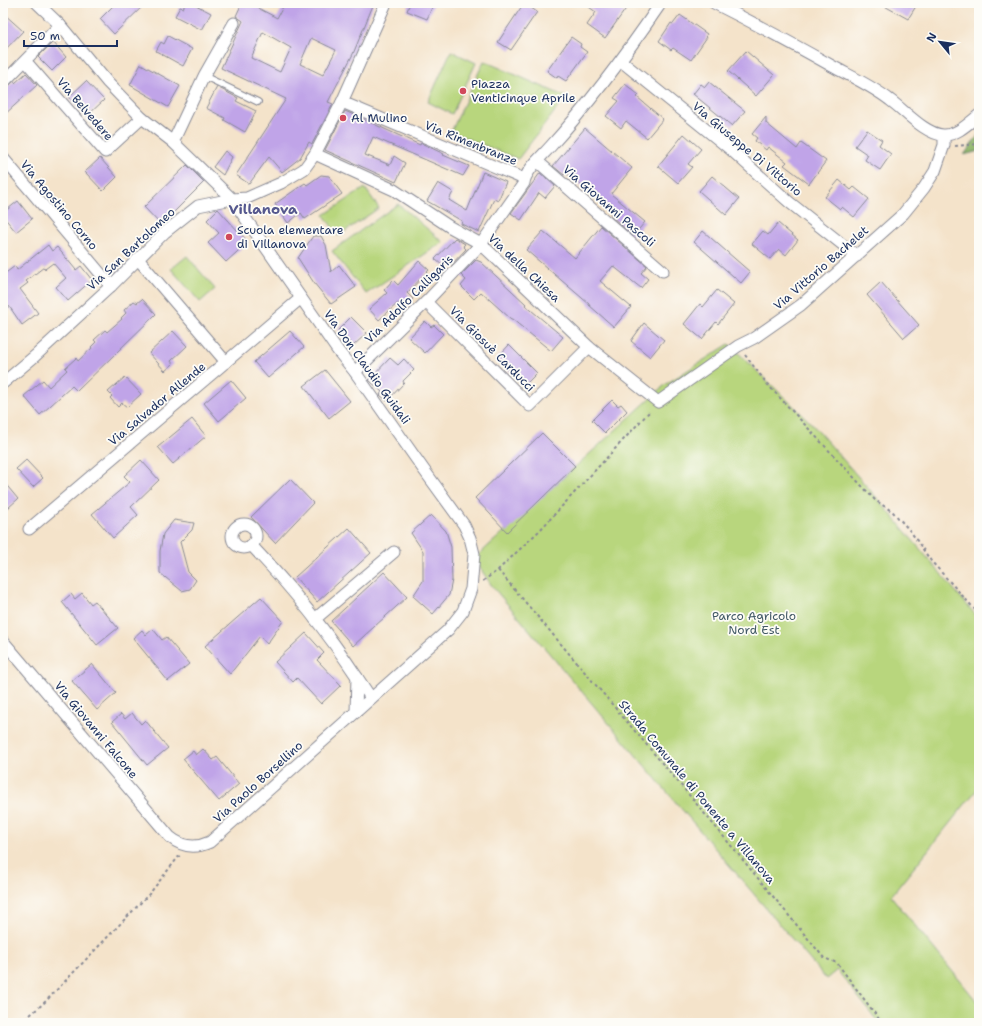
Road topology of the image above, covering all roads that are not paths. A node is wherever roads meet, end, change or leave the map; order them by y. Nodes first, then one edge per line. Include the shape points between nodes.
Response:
1 (37, 3) edge
2 (386, 3) edge
3 (661, 3) edge
4 (714, 3) edge
5 (234, 23) dead end
6 (60, 25) junction
7 (621, 61) junction
8 (29, 65) dead end
9 (204, 76) junction
10 (3, 83) edge
11 (258, 102) dead end
12 (342, 102) junction
13 (979, 115) edge
14 (142, 118) junction
15 (944, 140) junction
16 (172, 142) junction
17 (315, 154) junction
18 (3, 158) edge
19 (537, 161) junction
20 (524, 178) junction
21 (232, 198) junction
22 (481, 244) junction
23 (857, 256) junction
24 (138, 259) junction
25 (663, 271) dead end
26 (111, 286) junction
27 (301, 298) junction
28 (426, 302) junction
29 (589, 347) junction
30 (226, 362) junction
31 (355, 372) junction
32 (3, 383) edge
33 (658, 402) joint
34 (29, 529) dead end
35 (251, 545) dead end
36 (394, 552) dead end
37 (474, 554) joint
38 (315, 619) junction
39 (3, 641) edge
40 (357, 678) junction
41 (371, 698) junction
42 (356, 712) junction
43 (185, 846) joint

1 - 6 street
2 - 12 street, Via San Bartolomeo
3 - 7 street, Via Adolfo Calligaris
4 - 15 street via 795,44 876,90
5 - 9 street
6 - 10 street
6 - 14 street via 108,83
7 - 19 street, Via Adolfo Calligaris via 578,117
7 - 23 street, Via Giuseppe Di Vittorio
8 - 14 street, Via Belvedere via 105,152
9 - 11 lane
9 - 16 street
12 - 17 street, Via San Bartolomeo
12 - 20 street, Via Rimenbranze
13 - 15 street
14 - 16 street
15 - 23 street, Via Vittorio Bachelet via 935,171 924,188 902,214
16 - 21 street
17 - 21 street, Via San Bartolomeo via 304,169 282,183 247,198
17 - 22 street, Via della Chiesa via 394,190
18 - 26 street, Via Agostino Corno
19 - 20 street, Via Adolfo Calligaris
19 - 25 street, Via Giovanni Pascoli
20 - 22 street, Via Adolfo Calligaris via 524,184
21 - 24 street, Via San Bartolomeo via 198,206 164,233
21 - 27 street, Via Don Claudio Guidali
22 - 28 street, Via Adolfo Calligaris
22 - 29 street, Via della Chiesa
23 - 33 street, Via Vittorio Bachelet via 801,305
24 - 26 street, Via San Bartolomeo
24 - 30 street
26 - 32 street, Via San Bartolomeo
27 - 30 street, Via Salvador Allende
27 - 31 street, Via Don Claudio Guidali
28 - 29 street, Via Giosuè Carducci via 530,406
28 - 31 street, Via Adolfo Calligaris
29 - 33 street, Via della Chiesa
30 - 34 street, Via Salvador Allende
31 - 37 street, Via Don Claudio Guidali via 464,525
35 - 38 street via 284,580
36 - 38 street
37 - 41 street, Via Paolo Borsellino via 471,589 463,611 448,630
38 - 40 street
39 - 43 street, Via Giovanni Falcone via 170,837
40 - 41 street
40 - 42 street
41 - 42 street, Via Paolo Borsellino
42 - 43 street, Via Paolo Borsellino via 210,842 202,846

